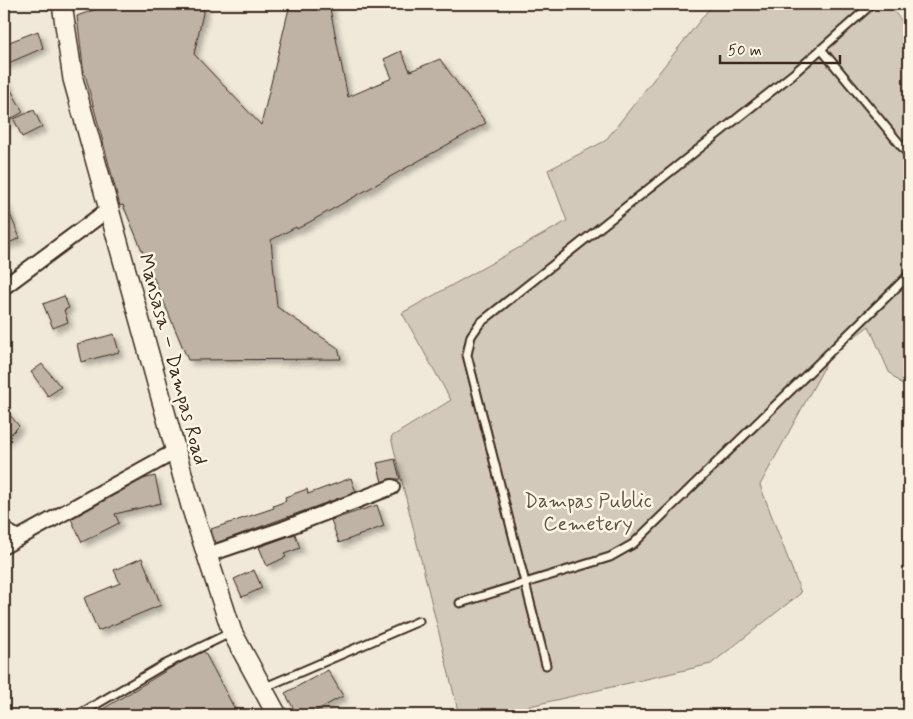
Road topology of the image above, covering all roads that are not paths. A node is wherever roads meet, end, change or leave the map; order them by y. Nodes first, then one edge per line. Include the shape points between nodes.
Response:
1 (62, 4) edge
2 (872, 4) edge
3 (821, 49) junction
4 (909, 155) edge
5 (109, 209) junction
6 (909, 275) edge
7 (4, 287) edge
8 (176, 451) junction
9 (392, 487) dead end
10 (4, 530) edge
11 (18, 538) junction
12 (4, 546) edge
13 (207, 555) junction
14 (525, 583) junction
15 (460, 604) dead end
16 (419, 621) dead end
17 (232, 632) junction
18 (546, 665) dead end
19 (262, 688) junction
20 (78, 715) edge
21 (276, 715) edge

1 - 5 main road, Mansasa – Dampas Road via 72,79
2 - 3 lane
3 - 4 lane
3 - 14 lane via 480,323 471,336 467,355
5 - 7 street
5 - 8 main road, Mansasa – Dampas Road
6 - 14 lane via 633,544 610,557
8 - 11 street
8 - 13 main road, Mansasa – Dampas Road
9 - 13 street
10 - 11 street
11 - 12 street
13 - 17 main road, Mansasa – Dampas Road
14 - 15 lane
14 - 18 lane
16 - 19 lane
17 - 19 main road, Mansasa – Dampas Road
17 - 20 lane via 162,666
19 - 21 main road, Mansasa – Dampas Road

